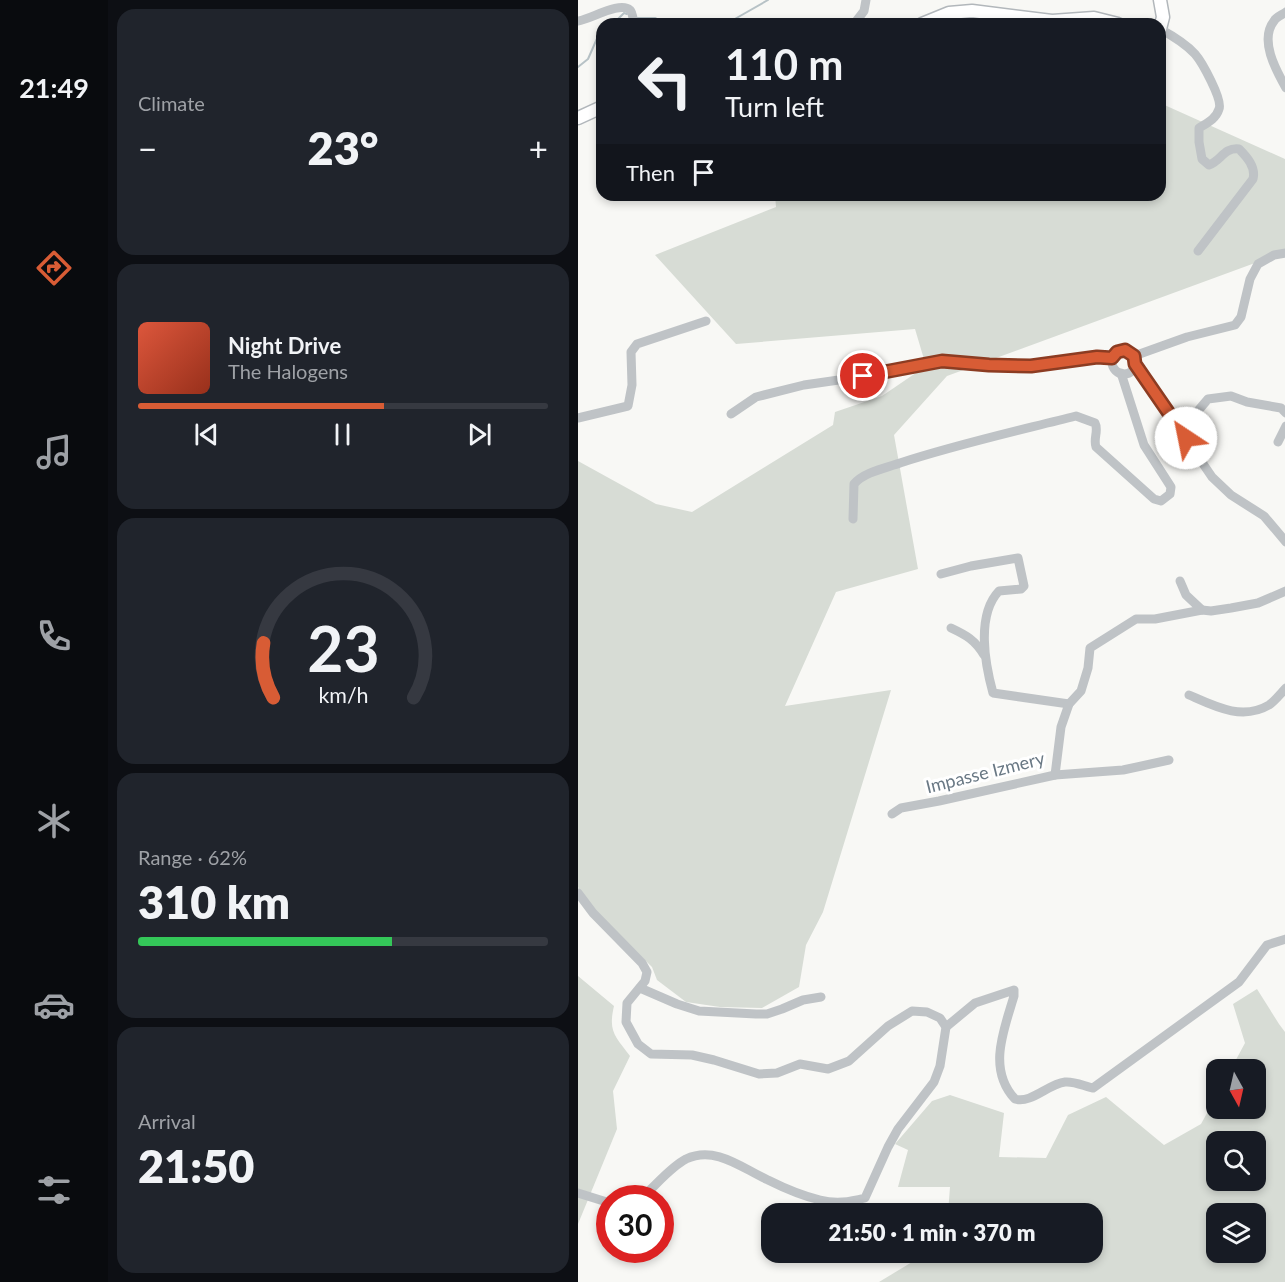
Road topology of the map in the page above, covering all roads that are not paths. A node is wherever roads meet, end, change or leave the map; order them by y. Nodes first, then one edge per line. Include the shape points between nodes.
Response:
1 (866, 0) edge
2 (1160, 0) edge
3 (623, 3) edge
4 (1286, 12) edge
5 (633, 18) edge
6 (859, 18) edge
7 (937, 18) edge
8 (1028, 18) edge
9 (1163, 18) edge
10 (578, 21) edge
11 (1166, 32) edge
12 (1286, 88) edge
13 (596, 110) edge
14 (578, 118) edge
15 (1198, 251) dead end
16 (1286, 253) edge
17 (706, 321) dead end
18 (1112, 358) junction
19 (1135, 360) junction
20 (1121, 373) junction
21 (1286, 413) edge
22 (731, 414) dead end
23 (578, 418) edge
24 (1286, 426) edge
25 (1186, 438) junction
26 (1278, 442) dead end
27 (853, 519) dead end
28 (1286, 542) edge
29 (941, 574) dead end
30 (1180, 582) dead end
31 (1284, 593) edge
32 (1202, 610) junction
33 (951, 628) dead end
34 (984, 655) junction
35 (1286, 688) edge
36 (1189, 695) dead end
37 (1069, 704) junction
38 (1169, 760) dead end
39 (1055, 775) junction
40 (892, 814) dead end
41 (578, 893) edge
42 (1286, 939) edge
43 (640, 988) junction
44 (821, 997) dead end
45 (946, 1027) junction
46 (654, 1185) edge
47 (578, 1193) edge
48 (596, 1199) edge

1 - 6 street
2 - 9 main road
3 - 5 street
3 - 10 street
4 - 12 street via 1274,20 1267,38
7 - 8 main road via 972,11
11 - 15 street via 1196,55 1220,100 1219,112 1199,128 1202,159 1213,164 1228,150 1239,149 1255,173
13 - 14 main road
16 - 19 street via 1258,264 1235,325 1187,337
17 - 23 street via 637,344 631,352 628,406
18 - 19 street via 1121,350 1129,351
18 - 20 street via 1112,366
18 - 22 street via 1031,366 942,361 756,397
19 - 20 street via 1132,371
19 - 25 street
20 - 27 street via 1144,445 1171,487 1170,495 1161,501 1096,447 1095,423 1076,416 878,470 854,484
21 - 25 street via 1281,408 1231,396 1208,399 1191,419
24 - 26 street
25 - 28 street via 1212,477 1264,516
29 - 34 street via 1019,558 1024,586 999,591 994,596 986,618
30 - 32 street via 1186,596
31 - 32 street, Impasse Izmery via 1258,603
32 - 37 street, Impasse Izmery via 1136,619 1090,648 1081,691
33 - 34 street via 977,642
34 - 37 street via 993,693
35 - 36 street via 1269,705 1244,713 1222,709
37 - 39 street, Impasse Izmery via 1061,726
38 - 39 street via 1123,770
39 - 40 street, Impasse Izmery via 901,808
41 - 43 street via 642,963 647,972
42 - 45 street via 1267,945 1239,982 1093,1088 1064,1082 1024,1100 1014,1100 998,1059 1014,990 975,1003
43 - 44 street via 699,1011 756,1014
43 - 45 street via 627,1003 626,1022 638,1044 651,1054 692,1055 759,1074 777,1073 800,1064 828,1069 848,1061 911,1011 927,1012 940,1018
45 - 46 street via 941,1066 934,1082 898,1129 865,1198 843,1203 819,1200 768,1181 724,1158 704,1156 688,1158
47 - 48 street

